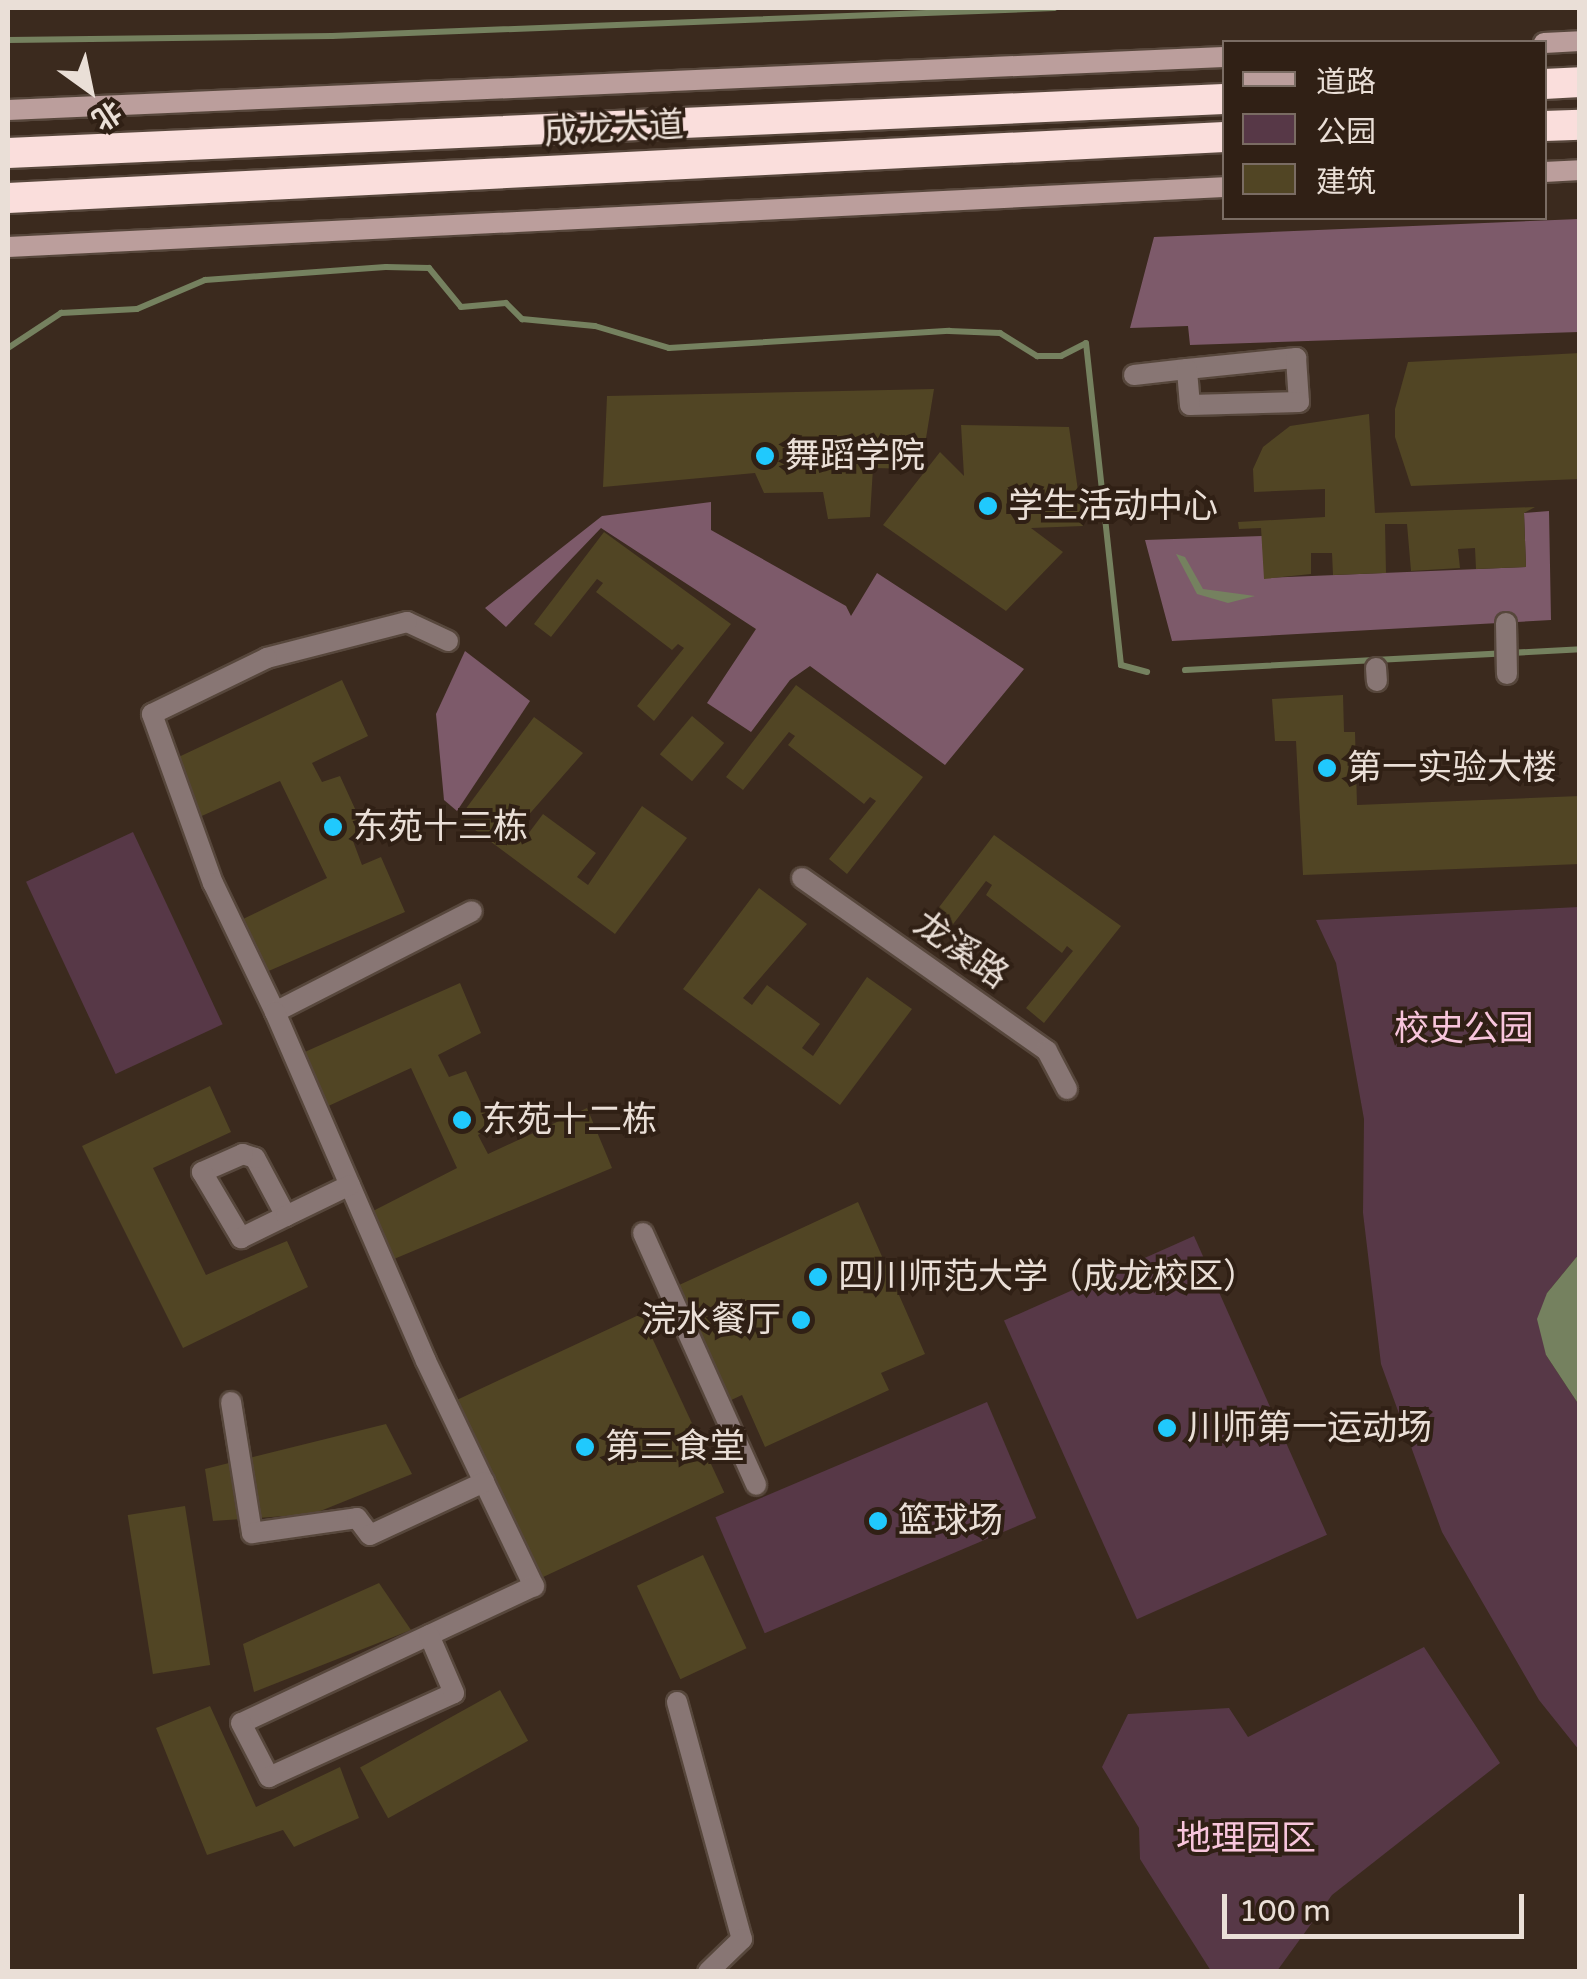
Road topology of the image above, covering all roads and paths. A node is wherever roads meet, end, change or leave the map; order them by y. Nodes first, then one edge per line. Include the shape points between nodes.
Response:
1 (1580, 41) edge
2 (1547, 42) edge
3 (1222, 56) edge
4 (1580, 82) edge
5 (1547, 84) edge
6 (1222, 99) edge
7 (8, 110) edge
8 (1580, 125) edge
9 (1547, 126) edge
10 (1222, 137) edge
11 (8, 153) edge
12 (1580, 170) edge
13 (1547, 172) edge
14 (1222, 187) edge
15 (8, 198) edge
16 (8, 247) edge
17 (1187, 369) junction
18 (1134, 375) dead end
19 (1506, 623) dead end
20 (448, 641) dead end
21 (1506, 660) dead end
22 (802, 878) dead end
23 (472, 911) dead end
24 (275, 1012) junction
25 (1067, 1089) dead end
26 (350, 1185) junction
27 (286, 1216) dead end
28 (643, 1234) dead end
29 (231, 1402) dead end
30 (484, 1482) junction
31 (756, 1485) dead end
32 (429, 1635) junction
33 (678, 1702) dead end
34 (708, 1972) edge

1 - 2 street
3 - 7 street
4 - 5 highway
6 - 11 highway, 成龙大道
8 - 9 highway
10 - 15 highway, 成龙大道
12 - 13 street
14 - 16 street
17 - 17 street via 1296,358 1299,402 1190,406
17 - 18 street
19 - 21 street
20 - 24 street via 407,622 267,658 152,714 213,883
22 - 25 street, 龙溪路 via 1047,1051
23 - 24 street
24 - 26 street
26 - 27 street
26 - 30 street
28 - 31 street
29 - 30 street via 252,1532 357,1518 370,1535
30 - 32 street via 534,1586
32 - 32 street via 241,1723 270,1777 454,1693
33 - 34 street via 742,1939

